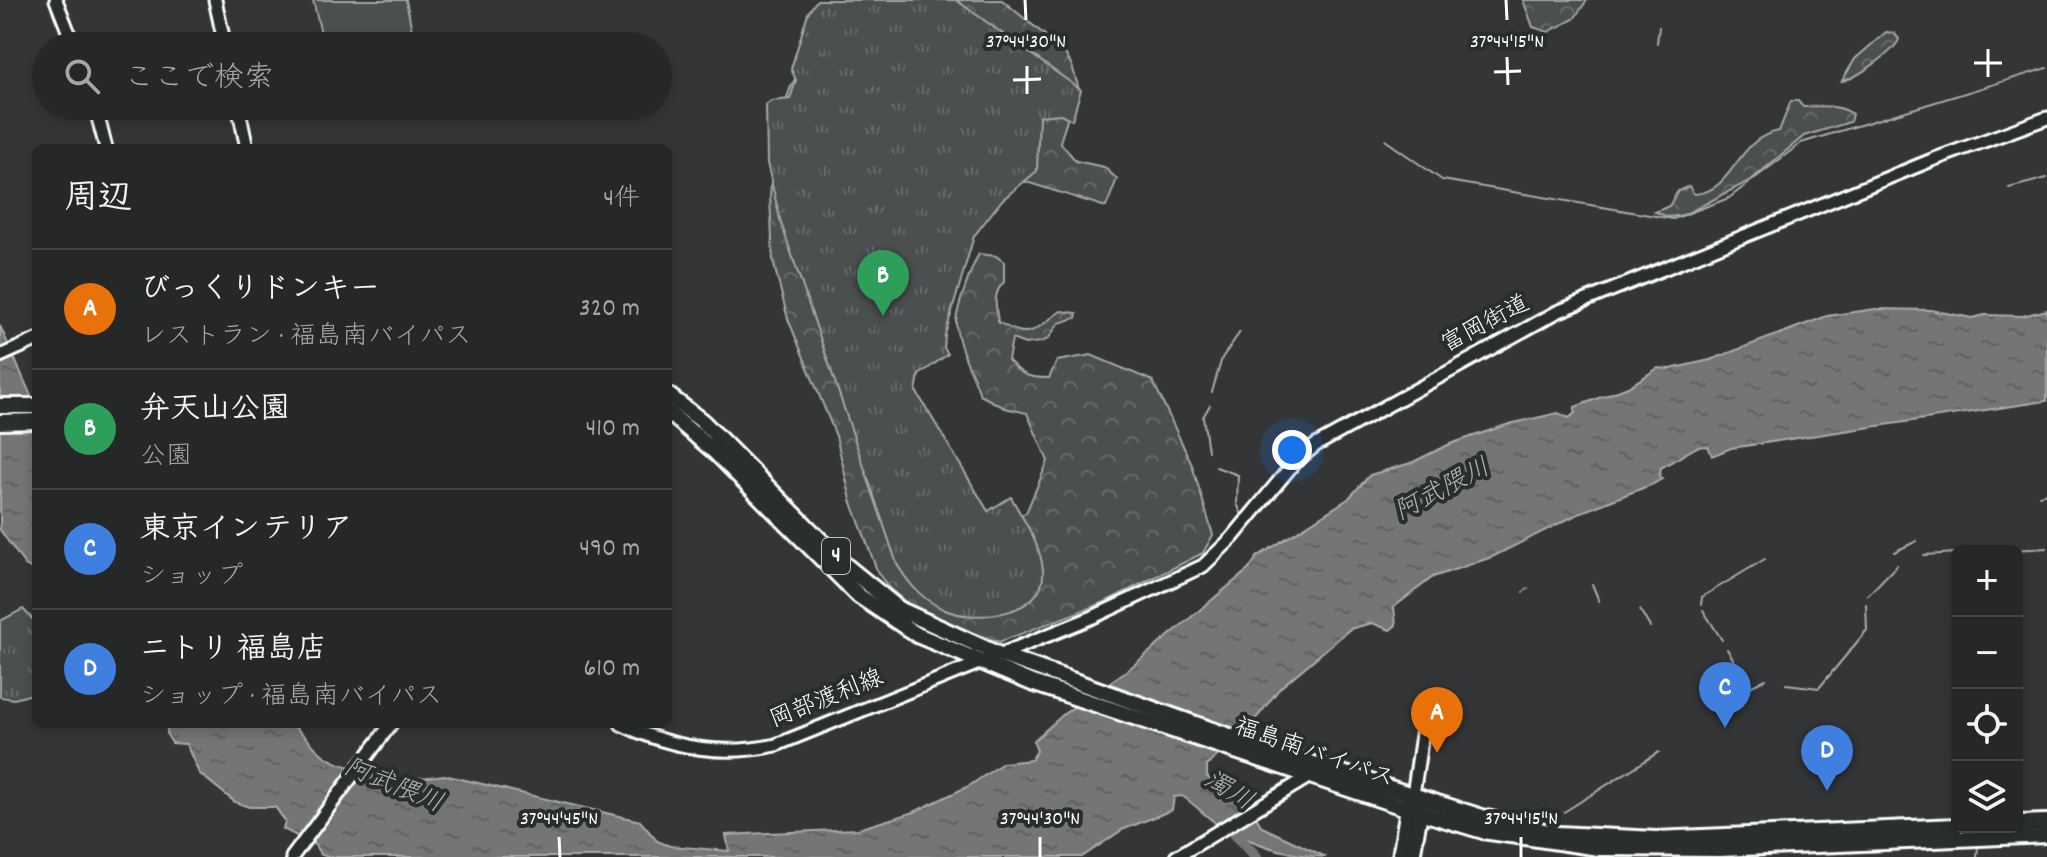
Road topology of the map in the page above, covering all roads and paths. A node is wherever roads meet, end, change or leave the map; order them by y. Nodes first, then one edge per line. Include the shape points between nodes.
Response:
1 (56, 0) edge
2 (215, 0) edge
3 (69, 32) edge
4 (222, 32) edge
5 (2047, 118) edge
6 (99, 120) edge
7 (241, 120) edge
8 (105, 144) edge
9 (246, 144) edge
10 (32, 342) edge
11 (0, 356) edge
12 (672, 398) edge
13 (0, 406) edge
14 (32, 406) edge
15 (672, 415) edge
16 (32, 421) edge
17 (0, 422) edge
18 (998, 654) junction
19 (981, 663) junction
20 (1426, 708) dead end
21 (388, 728) edge
22 (631, 728) edge
23 (1264, 754) junction
24 (1310, 776) junction
25 (1413, 805) junction
26 (2047, 822) edge
27 (2023, 823) edge
28 (1951, 826) edge
29 (2047, 835) edge
30 (295, 853) edge
31 (1176, 857) edge
32 (1400, 857) edge
33 (1412, 857) edge

1 - 3 street
2 - 4 street
5 - 18 street, 富岡街道 via 1557,312 1308,451 1203,566
6 - 8 street
7 - 9 street
10 - 11 street
12 - 18 highway, 福島南バイパス / 4 via 882,597 920,621
13 - 14 highway
15 - 19 highway, 福島南バイパス / 4 via 859,596 917,635
16 - 17 highway
18 - 19 street, 岡部渡利線
18 - 23 highway, 福島南バイパス / 4
19 - 22 street, 岡部渡利線 via 791,741 758,749 679,747
19 - 23 highway, 福島南バイパス / 4
20 - 25 street
21 - 30 street
23 - 24 highway, 福島南バイパス / 4
23 - 25 highway, 福島南バイパス / 4
24 - 25 highway, 福島南バイパス / 4
24 - 31 street
25 - 28 highway, 福島南バイパス / 4 via 1604,839
25 - 29 highway, 福島南バイパス / 4 via 1523,839 1599,848 1720,849
25 - 32 highway
25 - 33 highway
26 - 27 highway

